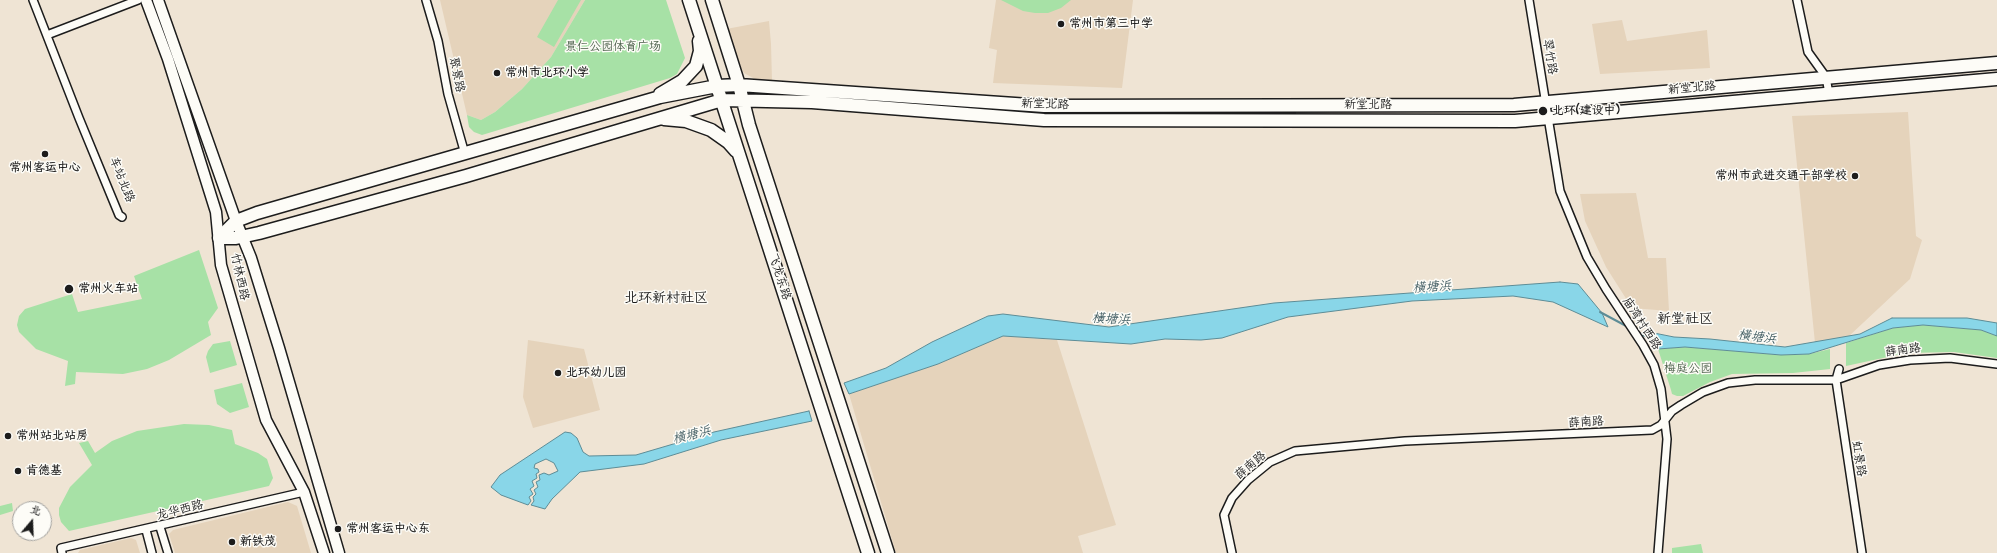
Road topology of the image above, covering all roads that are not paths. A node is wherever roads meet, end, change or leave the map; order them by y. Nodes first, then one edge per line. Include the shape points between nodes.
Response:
1 (33, 0) edge
2 (38, 0) edge
3 (138, 0) edge
4 (146, 0) edge
5 (158, 0) edge
6 (426, 0) edge
7 (689, 0) edge
8 (712, 0) edge
9 (1529, 0) edge
10 (1797, 0) edge
11 (696, 20) junction
12 (49, 34) junction
13 (1997, 63) edge
14 (1826, 78) junction
15 (1997, 79) edge
16 (739, 85) junction
17 (718, 86) junction
18 (1829, 94) junction
19 (650, 100) junction
20 (722, 100) junction
21 (743, 100) junction
22 (1545, 102) junction
23 (1548, 118) junction
24 (657, 119) junction
25 (94, 149) junction
26 (464, 154) junction
27 (740, 155) junction
28 (236, 221) junction
29 (239, 237) junction
30 (219, 238) junction
31 (1997, 364) edge
32 (1839, 369) dead end
33 (1836, 380) junction
34 (1666, 419) junction
35 (304, 492) junction
36 (160, 527) junction
37 (146, 530) junction
38 (62, 551) edge
39 (152, 553) edge
40 (168, 553) edge
41 (324, 553) edge
42 (339, 553) edge
43 (868, 553) edge
44 (888, 553) edge
45 (1232, 553) edge
46 (1658, 553) edge
47 (1862, 553) edge

1 - 12 street, 车站北路
2 - 12 street, 车站北路
3 - 12 street
4 - 30 main road, 竹林西路 via 168,59 216,212
5 - 28 main road, 竹林西路
6 - 26 street, 聚景路
7 - 11 main road, 飞龙东路
8 - 16 main road, 飞龙东路
9 - 22 street, 翠竹路
10 - 14 street via 1808,52
11 - 17 main road, 飞龙东路
11 - 19 main road via 700,51 696,66 682,81
12 - 25 street, 车站北路
13 - 14 main road, 新堂北路
14 - 18 street
14 - 22 main road, 新堂北路
15 - 18 main road, 新堂北路
16 - 17 main road, 新堂北路
16 - 21 main road, 飞龙东路
16 - 22 main road, 新堂北路 via 1044,106 1514,105
17 - 19 main road, 新堂北路
17 - 20 main road, 飞龙东路
18 - 23 main road, 新堂北路
19 - 26 main road
20 - 21 main road, 新堂北路
20 - 24 main road, 新堂北路
20 - 27 main road, 飞龙东路
21 - 23 main road, 新堂北路 via 812,102 1044,120 1515,121
21 - 44 main road, 飞龙东路
22 - 23 street, 翠竹路
23 - 34 street, 庙湾村西路 via 1560,191 1587,257 1624,318 1644,345 1656,371
24 - 27 main road via 686,121 711,130 728,142
24 - 29 main road, 新堂北路 via 466,176
25 - 25 street, 车站北路 via 119,215 122,217 124,214
26 - 28 main road
27 - 43 main road, 飞龙东路
28 - 29 main road, 竹林西路
28 - 30 main road
29 - 30 main road, 新堂北路
29 - 42 main road, 竹林西路 via 279,348
30 - 35 main road, 竹林西路 via 221,265 230,300 266,420
31 - 33 street, 薛南路 via 1950,358 1910,360 1879,365
32 - 33 street, 虹景路
33 - 34 street, 薛南路 via 1755,380 1728,383 1703,392 1681,405
33 - 47 street, 虹景路
34 - 45 street, 薛南路 via 1652,430 1405,441 1295,451 1270,462 1248,480 1232,498 1224,515
34 - 46 street, 庙湾村西路 via 1667,438
35 - 36 street, 龙华西路
35 - 41 main road, 竹林西路
36 - 37 street, 龙华西路
36 - 40 street
37 - 38 street, 龙华西路
37 - 39 street

